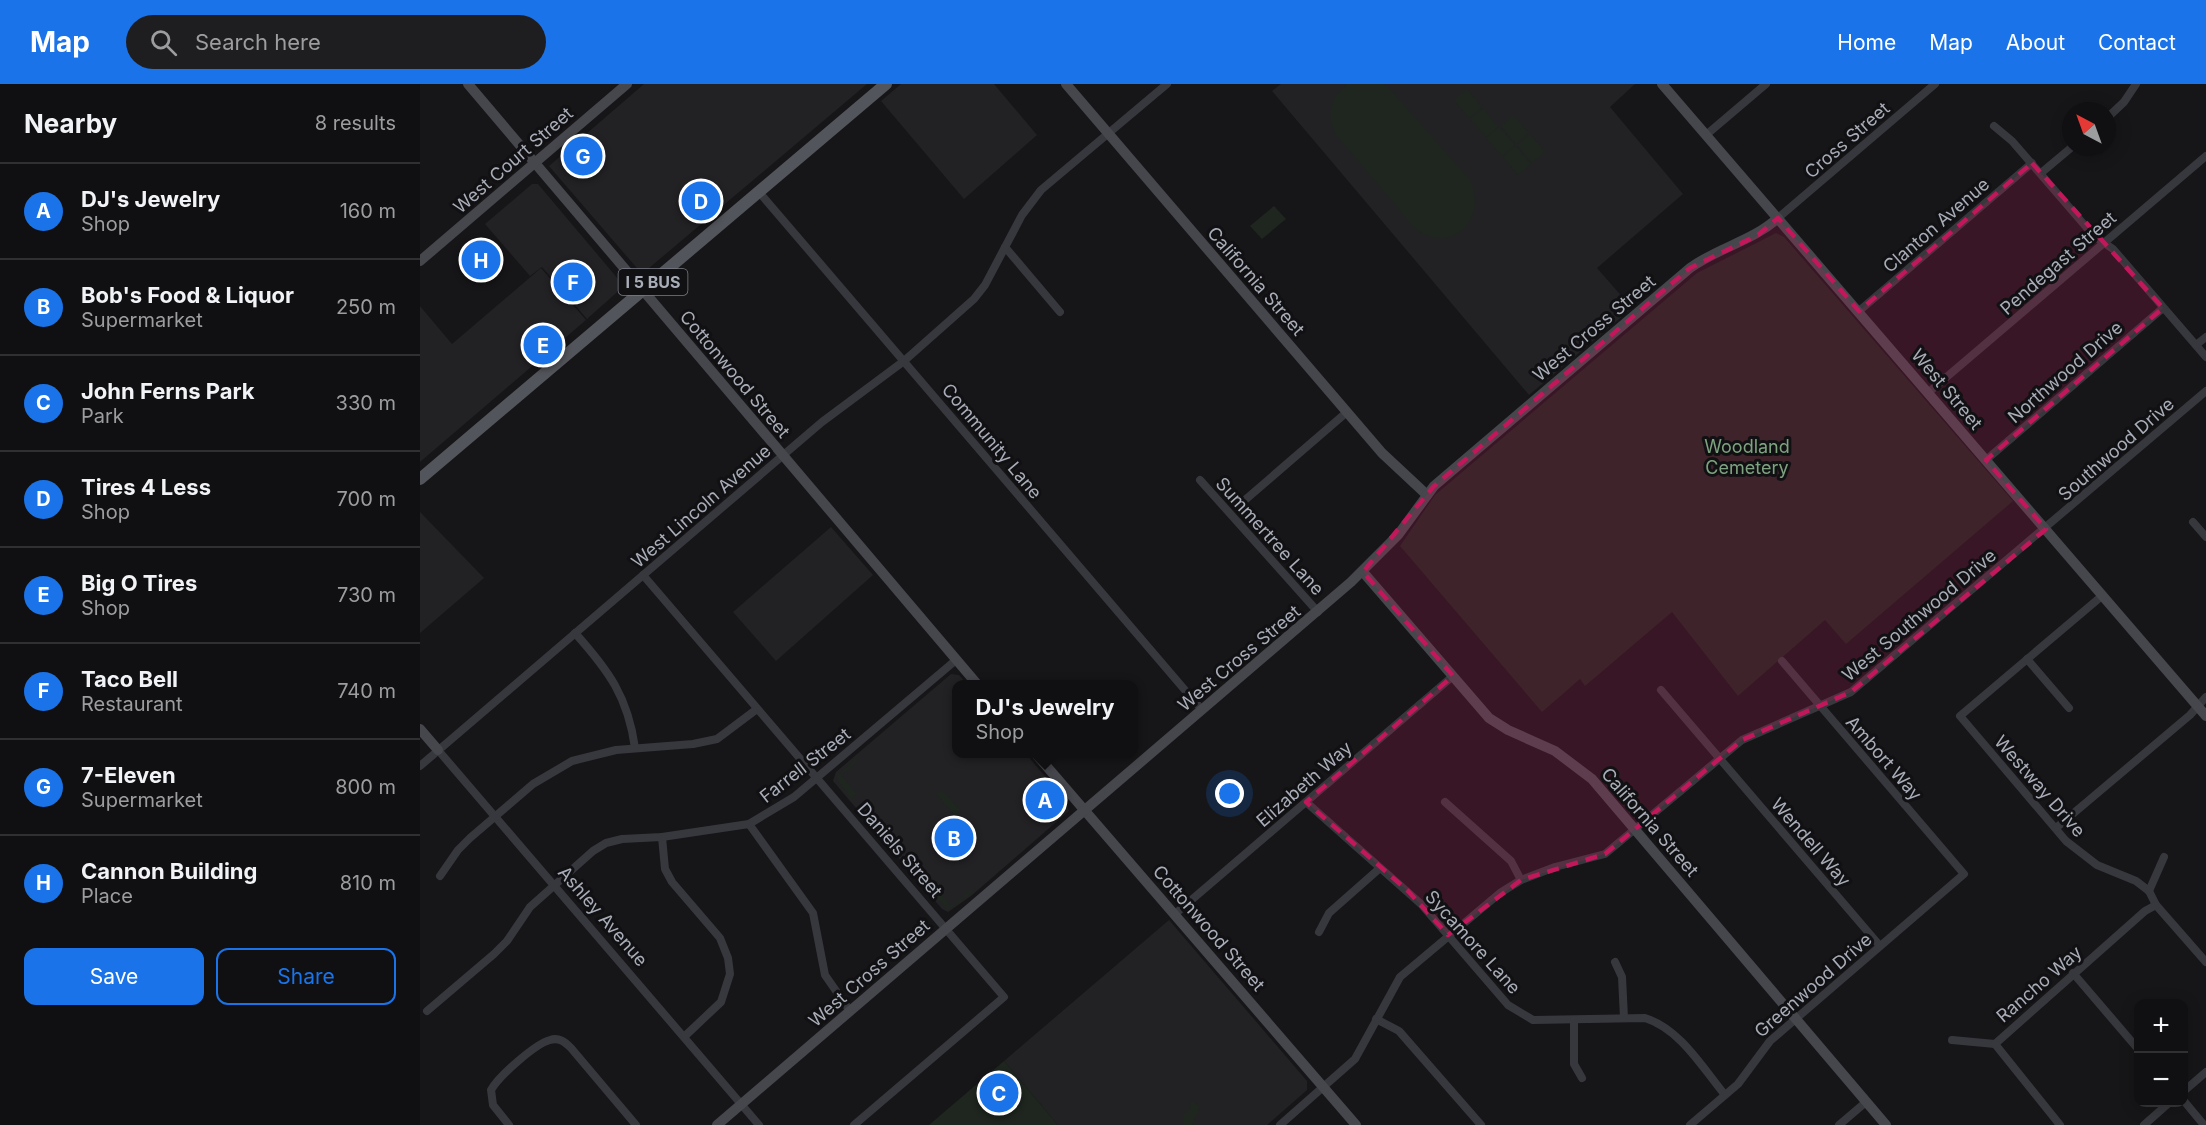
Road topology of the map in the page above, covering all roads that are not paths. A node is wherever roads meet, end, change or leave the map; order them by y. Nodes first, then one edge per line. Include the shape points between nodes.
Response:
1 (469, 84) edge
2 (627, 84) edge
3 (886, 84) edge
4 (1066, 84) edge
5 (1167, 84) edge
6 (1662, 84) edge
7 (1766, 84) edge
8 (1935, 84) edge
9 (2136, 84) edge
10 (2116, 110) edge
11 (1995, 126) dead end
12 (1108, 133) junction
13 (1706, 135) junction
14 (2062, 155) edge
15 (2206, 156) edge
16 (535, 163) junction
17 (2032, 163) junction
18 (2041, 173) junction
19 (759, 192) junction
20 (1778, 219) junction
21 (2103, 243) junction
22 (1005, 247) junction
23 (420, 261) edge
24 (643, 291) junction
25 (2163, 308) junction
26 (1859, 311) junction
27 (1060, 312) dead end
28 (2206, 337) edge
29 (2196, 345) junction
30 (2206, 357) edge
31 (904, 361) junction
32 (2206, 391) edge
33 (1929, 392) junction
34 (1347, 412) junction
35 (783, 456) junction
36 (1986, 460) junction
37 (420, 478) edge
38 (1200, 480) dead end
39 (1427, 495) junction
40 (1238, 506) dead end
41 (2193, 522) dead end
42 (2046, 529) junction
43 (2206, 537) edge
44 (1363, 572) junction
45 (644, 575) junction
46 (2103, 595) junction
47 (1318, 612) junction
48 (575, 633) junction
49 (2027, 659) junction
50 (956, 660) junction
51 (1782, 661) dead end
52 (1453, 676) junction
53 (974, 680) edge
54 (1661, 690) dead end
55 (2206, 697) edge
56 (1820, 706) junction
57 (2198, 706) junction
58 (2069, 708) dead end
59 (757, 709) junction
60 (1202, 710) junction
61 (2206, 716) edge
62 (420, 729) edge
63 (635, 748) junction
64 (438, 750) junction
65 (1040, 758) edge
66 (1719, 759) junction
67 (420, 766) edge
68 (817, 777) junction
69 (1306, 802) junction
70 (1445, 802) dead end
71 (1085, 810) junction
72 (496, 817) junction
73 (749, 824) junction
74 (2055, 828) junction
75 (1636, 830) junction
76 (662, 837) junction
77 (2164, 858) dead end
78 (1380, 868) junction
79 (1964, 874) joint
80 (440, 876) dead end
81 (1521, 880) junction
82 (553, 884) junction
83 (2149, 891) junction
84 (2157, 905) junction
85 (1175, 914) junction
86 (946, 928) junction
87 (1319, 932) dead end
88 (1448, 935) junction
89 (1880, 946) junction
90 (1615, 962) dead end
91 (2206, 962) edge
92 (2073, 973) junction
93 (427, 1011) dead end
94 (850, 1011) junction
95 (1624, 1018) junction
96 (1376, 1019) junction
97 (1796, 1019) junction
98 (1574, 1020) junction
99 (685, 1036) junction
100 (1952, 1040) dead end
101 (2134, 1043) edge
102 (1995, 1044) junction
103 (2206, 1072) edge
104 (1582, 1078) dead end
105 (1324, 1088) junction
106 (2188, 1088) edge
107 (1725, 1095) junction
108 (1866, 1102) junction
109 (741, 1104) junction
110 (2188, 1106) edge
111 (2164, 1107) edge
112 (509, 1125) edge
113 (636, 1125) edge
114 (717, 1125) edge
115 (759, 1125) edge
116 (854, 1125) edge
117 (1280, 1125) edge
118 (1356, 1125) edge
119 (1481, 1125) edge
120 (1690, 1125) edge
121 (1839, 1125) edge
122 (1886, 1125) edge
123 (2060, 1125) edge
124 (2144, 1125) edge
125 (2204, 1125) edge

1 - 16 street, Cottonwood Street
2 - 16 street, West Court Street
3 - 19 main road, I 5 BUS
4 - 12 street, California Street
5 - 12 street, West Lincoln Avenue
6 - 13 street, West Street
7 - 13 street
8 - 20 street, Cross Street
9 - 10 street
11 - 17 street
12 - 22 street, West Lincoln Avenue via 1041,190
12 - 34 street, California Street
13 - 20 street, West Street
14 - 18 street
15 - 21 street, Pendegast Street
16 - 23 street, West Court Street
16 - 24 street, Cottonwood Street
17 - 18 street
17 - 26 street, Clanton Avenue
18 - 21 street
19 - 24 main road, I 5 BUS
19 - 31 street, Community Lane
20 - 26 street, West Street
20 - 39 street, West Cross Street via 1758,235 1690,268
21 - 25 street via 2114,249
21 - 33 street, Pendegast Street
22 - 27 street
22 - 31 street, West Lincoln Avenue via 986,285 974,299
24 - 35 street, Cottonwood Street
24 - 37 main road, I 5 BUS
25 - 29 street
25 - 36 street, Northwood Drive
26 - 33 street, West Street
28 - 29 street
29 - 30 street
31 - 35 street, West Lincoln Avenue via 849,400
31 - 60 street, Community Lane
32 - 42 street, Southwood Drive
33 - 36 street, West Street
34 - 39 street, California Street via 1393,465
34 - 40 street
35 - 45 street, West Lincoln Avenue
35 - 50 street, Cottonwood Street
36 - 42 street, West Street
38 - 47 street, Summertree Lane
39 - 44 street, West Cross Street via 1402,530
41 - 43 street
42 - 46 street, West Street
42 - 56 street, West Southwood Drive via 1868,679
44 - 47 street, West Cross Street
44 - 52 street, California Street
45 - 48 street, West Lincoln Avenue
45 - 59 street, Daniels Street
46 - 49 street
46 - 57 street, West Street
47 - 60 street, West Cross Street
48 - 63 street via 620,692
48 - 64 street, West Lincoln Avenue
49 - 58 street
49 - 74 street, Westway Drive via 1960,716
50 - 53 street, Cottonwood Street
50 - 68 street, Farrell Street
51 - 56 street, Ambort Way
52 - 69 street, Elizabeth Way
52 - 75 street, California Street via 1495,722 1546,746 1582,770
54 - 66 street, Wendell Way
55 - 57 street
56 - 66 street, West Southwood Drive via 1759,731
56 - 79 street, Ambort Way
57 - 61 street, West Street
57 - 74 street
59 - 63 street via 717,739
59 - 68 street, Daniels Street
60 - 71 street, West Cross Street
62 - 64 street, Ashley Avenue
63 - 72 street via 594,753 572,761 533,784
64 - 67 street, West Lincoln Avenue
64 - 72 street, Ashley Avenue
65 - 71 street, Cottonwood Street
66 - 75 street, West Southwood Drive
66 - 89 street, Wendell Way
68 - 73 street, Farrell Street via 794,797
68 - 86 street, Daniels Street
69 - 78 street, Sycamore Lane
69 - 85 street, Elizabeth Way
70 - 81 street via 1511,861
71 - 85 street, Cottonwood Street
71 - 86 street, West Cross Street
72 - 80 street via 458,850
72 - 82 street, Ashley Avenue
73 - 76 street, Farrell Street
73 - 94 street via 813,913 825,975
74 - 83 street, Westway Drive via 2079,853
75 - 81 street, West Southwood Drive via 1605,854
75 - 97 street, California Street
76 - 82 street, Farrell Street via 622,838 606,843
76 - 99 street via 665,868 672,882 720,938 730,974 721,1002
77 - 83 street
78 - 87 street via 1329,912
78 - 88 street, Sycamore Lane
79 - 89 street, Greenwood Drive
81 - 88 street, West Southwood Drive
82 - 93 street, Farrell Street via 494,954
82 - 99 street, Ashley Avenue
83 - 84 street, Westway Drive
84 - 91 street, Westway Drive
84 - 92 street, Rancho Way
85 - 105 street, Cottonwood Street
86 - 94 street, West Cross Street
86 - 116 street, Daniels Street via 1004,997
88 - 96 street, West Southwood Drive via 1400,977
88 - 98 street, Sycamore Lane via 1508,1005 1533,1020
89 - 97 street, Greenwood Drive
90 - 95 street via 1622,977
92 - 101 street
92 - 102 street, Rancho Way
94 - 109 street, West Cross Street
95 - 98 street, Sycamore Lane
95 - 107 street, Sycamore Lane via 1645,1018 1668,1029
96 - 105 street, West Southwood Drive via 1355,1059
96 - 119 street via 1399,1031
97 - 107 street, Greenwood Drive via 1760,1051 1738,1084
97 - 108 street, California Street
98 - 104 street via 1574,1064
99 - 109 street, Ashley Avenue
100 - 102 street
102 - 123 street, Rancho Way
103 - 106 street
105 - 117 street, West Southwood Drive
105 - 118 street, Cottonwood Street
107 - 120 street, Greenwood Drive
108 - 121 street
108 - 122 street, California Street
109 - 114 street, West Cross Street
109 - 115 street, Ashley Avenue
110 - 125 street
111 - 124 street
112 - 113 street via 492,1106 490,1090 514,1066 551,1039 562,1040 571,1048

